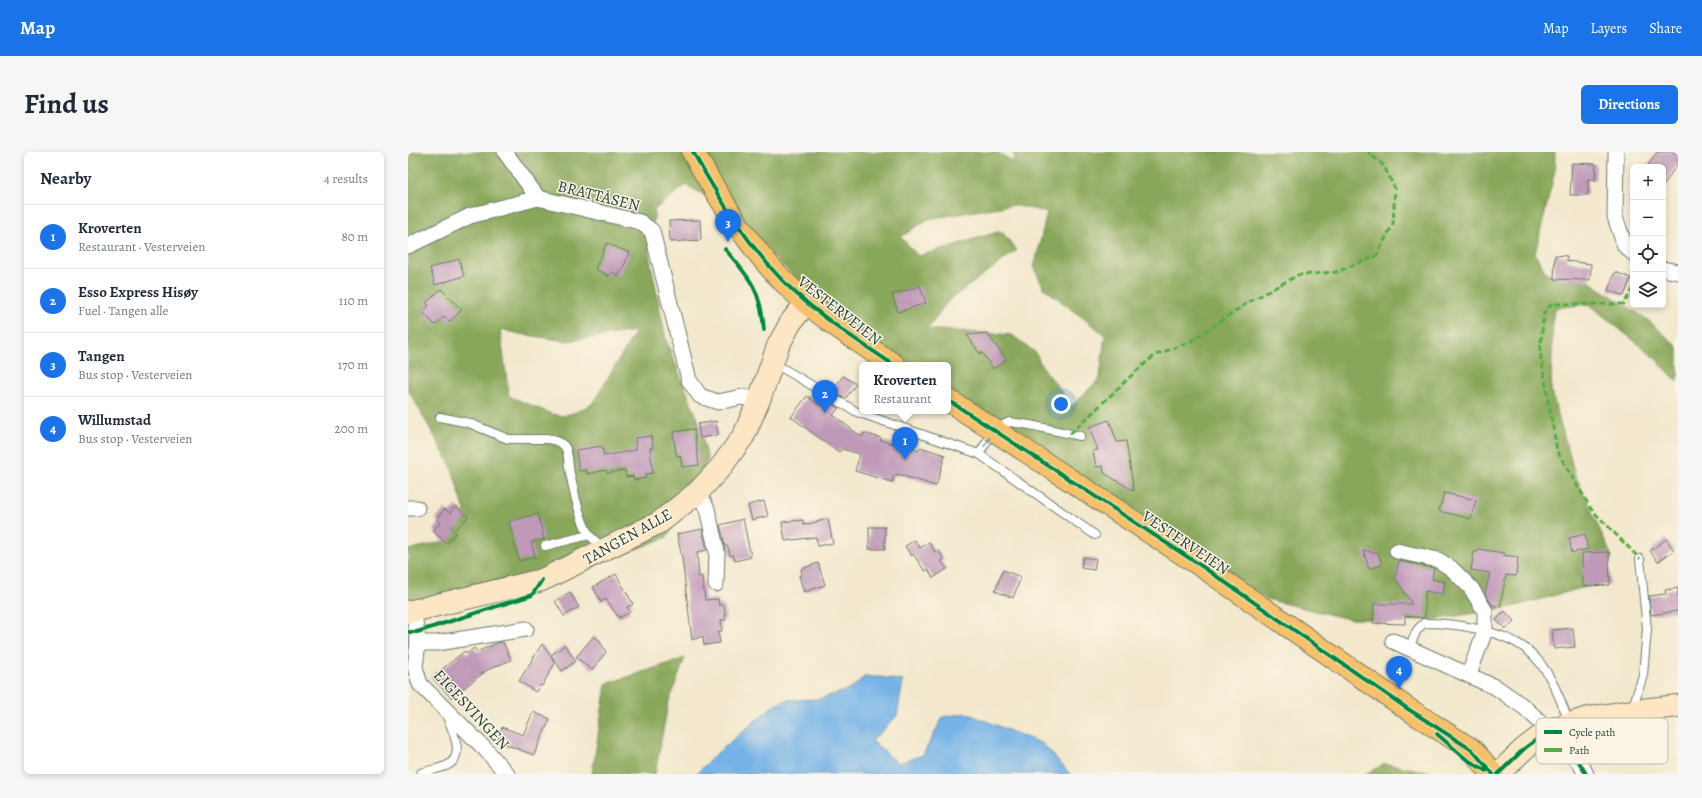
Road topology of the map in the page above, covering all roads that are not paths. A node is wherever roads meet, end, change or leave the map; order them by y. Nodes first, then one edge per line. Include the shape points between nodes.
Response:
1 (504, 152) edge
2 (693, 152) edge
3 (1616, 152) edge
4 (538, 198) junction
5 (408, 246) edge
6 (1630, 250) edge
7 (1666, 270) edge
8 (1678, 272) edge
9 (806, 302) junction
10 (889, 362) edge
11 (771, 364) junction
12 (759, 400) junction
13 (951, 402) edge
14 (859, 413) edge
15 (863, 414) edge
16 (440, 417) dead end
17 (994, 430) junction
18 (1080, 436) dead end
19 (979, 454) junction
20 (698, 492) junction
21 (590, 535) junction
22 (1095, 535) dead end
23 (545, 546) dead end
24 (605, 550) junction
25 (1397, 551) dead end
26 (1640, 559) dead end
27 (716, 584) dead end
28 (410, 611) edge
29 (526, 629) dead end
30 (1485, 631) junction
31 (1393, 641) dead end
32 (418, 643) junction
33 (1409, 648) junction
34 (1469, 674) junction
35 (1678, 706) edge
36 (443, 707) junction
37 (1632, 711) junction
38 (1544, 718) edge
39 (1558, 718) edge
40 (1598, 718) edge
41 (1536, 741) edge
42 (1580, 764) edge
43 (421, 773) dead end
44 (507, 774) edge
45 (1492, 774) edge
46 (1498, 774) edge
47 (1586, 774) edge

1 - 4 street
2 - 9 main road, VESTERVEIEN via 713,189 762,257
3 - 6 street via 1615,218 1625,246
4 - 5 street, BRATTÅSEN via 470,216
4 - 12 street, BRATTÅSEN via 640,222 652,231 689,380 700,396 718,402 742,397
7 - 8 street
9 - 10 main road, VESTERVEIEN
9 - 11 main road, TANGEN ALLE via 791,322
11 - 12 main road, TANGEN ALLE
11 - 14 lane
12 - 20 main road, TANGEN ALLE via 744,435 721,467
13 - 17 main road, VESTERVEIEN
15 - 19 lane
16 - 21 lane, TANGEN ALLE via 469,423 508,439 548,439 562,444 566,449 582,519
17 - 18 lane via 1009,422
19 -> 17 lane
17 - 45 main road, VESTERVEIEN via 1203,567 1408,709 1466,759
19 - 22 lane
20 - 24 main road, TANGEN ALLE via 660,522
20 - 27 street via 707,509 717,552
21 - 23 lane
21 - 24 lane
24 - 28 main road, TANGEN ALLE via 542,580
25 - 30 street via 1438,560 1451,568 1471,588 1485,610
26 - 37 lane via 1647,629 1643,675
28 - 32 street, EIGESVINGEN
29 - 32 street via 437,643
30 - 33 lane via 1446,623 1424,623 1417,630
30 - 34 street
30 - 39 lane via 1526,649 1540,663 1556,691
31 - 33 street
32 - 36 street, EIGESVINGEN via 415,667 420,684
33 - 34 street
34 - 38 street via 1497,688
35 - 37 main road
36 - 43 lane via 457,741 457,750 454,759 447,766
36 - 44 street, EIGESVINGEN
37 - 40 main road
41 - 46 main road
42 - 47 street

